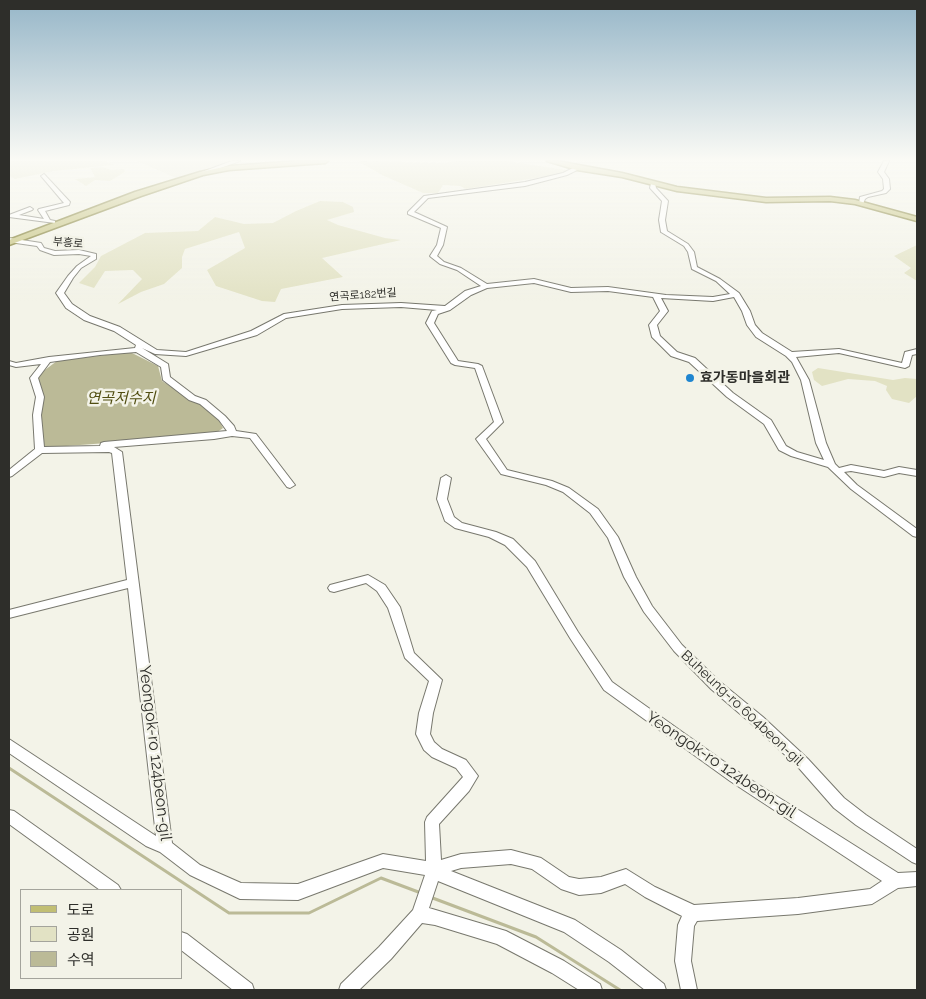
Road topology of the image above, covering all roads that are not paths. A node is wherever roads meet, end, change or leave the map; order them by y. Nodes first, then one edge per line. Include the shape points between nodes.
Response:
1 (51, 208) edge
2 (102, 208) edge
3 (415, 208) edge
4 (664, 208) edge
5 (877, 208) edge
6 (30, 209) dead end
7 (917, 219) edge
8 (48, 221) junction
9 (58, 224) junction
10 (11, 241) edge
11 (94, 255) joint
12 (486, 286) junction
13 (736, 295) junction
14 (656, 296) junction
15 (448, 308) junction
16 (139, 347) junction
17 (917, 351) edge
18 (790, 355) junction
19 (48, 359) junction
20 (9, 363) edge
21 (232, 433) junction
22 (40, 450) junction
23 (834, 468) junction
24 (917, 473) edge
25 (9, 474) edge
26 (446, 478) dead end
27 (290, 484) dead end
28 (917, 534) edge
29 (134, 582) junction
30 (334, 588) dead end
31 (9, 614) edge
32 (9, 745) edge
33 (9, 816) edge
34 (165, 847) junction
35 (917, 857) edge
36 (434, 870) junction
37 (917, 879) edge
38 (896, 881) junction
39 (111, 889) edge
40 (420, 910) junction
41 (692, 913) junction
42 (182, 941) edge
43 (246, 990) edge
44 (347, 990) edge
45 (594, 990) edge
46 (658, 990) edge
47 (689, 990) edge

1 - 8 street via 41,210
2 - 9 main road
3 - 12 street via 410,213 413,216 444,227 440,245 433,256
4 - 13 street via 664,232 686,245 694,268 718,280
5 - 7 main road
6 - 8 street via 11,216
8 - 9 street
9 - 10 main road
10 - 11 street, 부흥로 via 39,244 42,249 54,253
11 - 16 street, 연곡로182번길 via 70,277 60,293 69,306 87,318 117,329
12 - 14 street, Buheung-ro 604beon-gil via 534,281 571,290 608,289
12 - 15 street, Buheung-ro 604beon-gil via 468,293
13 - 14 street, Buheung-ro 604beon-gil via 713,299
13 - 18 street via 759,335
14 - 23 street via 664,311 653,325 656,337 674,354 692,360 730,395 768,422 782,448
15 - 16 street, 연곡로182번길 via 401,305 342,307 284,316 254,332 186,354 155,352
15 - 35 street, Buheung-ro 604beon-gil via 435,314 430,323 455,363 478,366 499,422 481,439 504,472 566,490 594,511 613,537 648,609 678,648 714,685 803,763 839,803
16 - 19 street, 연곡로182번길
16 - 21 street, 연곡로182번길 via 165,366 166,378 210,407
17 - 18 street via 908,354 905,366 839,351
18 - 23 street via 801,369 821,443
19 - 20 street, 연곡로182번길 via 16,365
19 - 22 street via 34,378 40,397 36,415
21 - 22 street
21 - 27 street via 253,436
22 - 25 street
22 - 29 street, Yeongok-ro 124beon-gil via 118,452
23 - 24 street via 884,474 899,470
23 - 28 street
26 - 38 street, Yeongok-ro 124beon-gil via 442,499 449,519 459,526 492,534 508,542 531,564 608,686 735,777
29 - 31 street
29 - 34 street, Yeongok-ro 124beon-gil
30 - 36 street via 368,579 382,588 394,607 410,655 436,680 423,734 437,753 461,764 471,776 432,822
32 - 34 street via 151,841
33 - 39 street
34 - 36 street, Yeongok-ro 124beon-gil via 195,870 240,891 298,892 383,861
36 - 40 street
36 - 41 street via 460,861 512,857 536,862 566,884 579,887 626,876
36 - 46 street, Yeongok-ro 124beon-gil via 569,926
37 - 38 street
38 - 41 street via 872,896 798,906
40 - 44 street via 385,954
40 - 45 street via 500,937
41 - 47 street via 686,925 683,961
42 - 43 street

